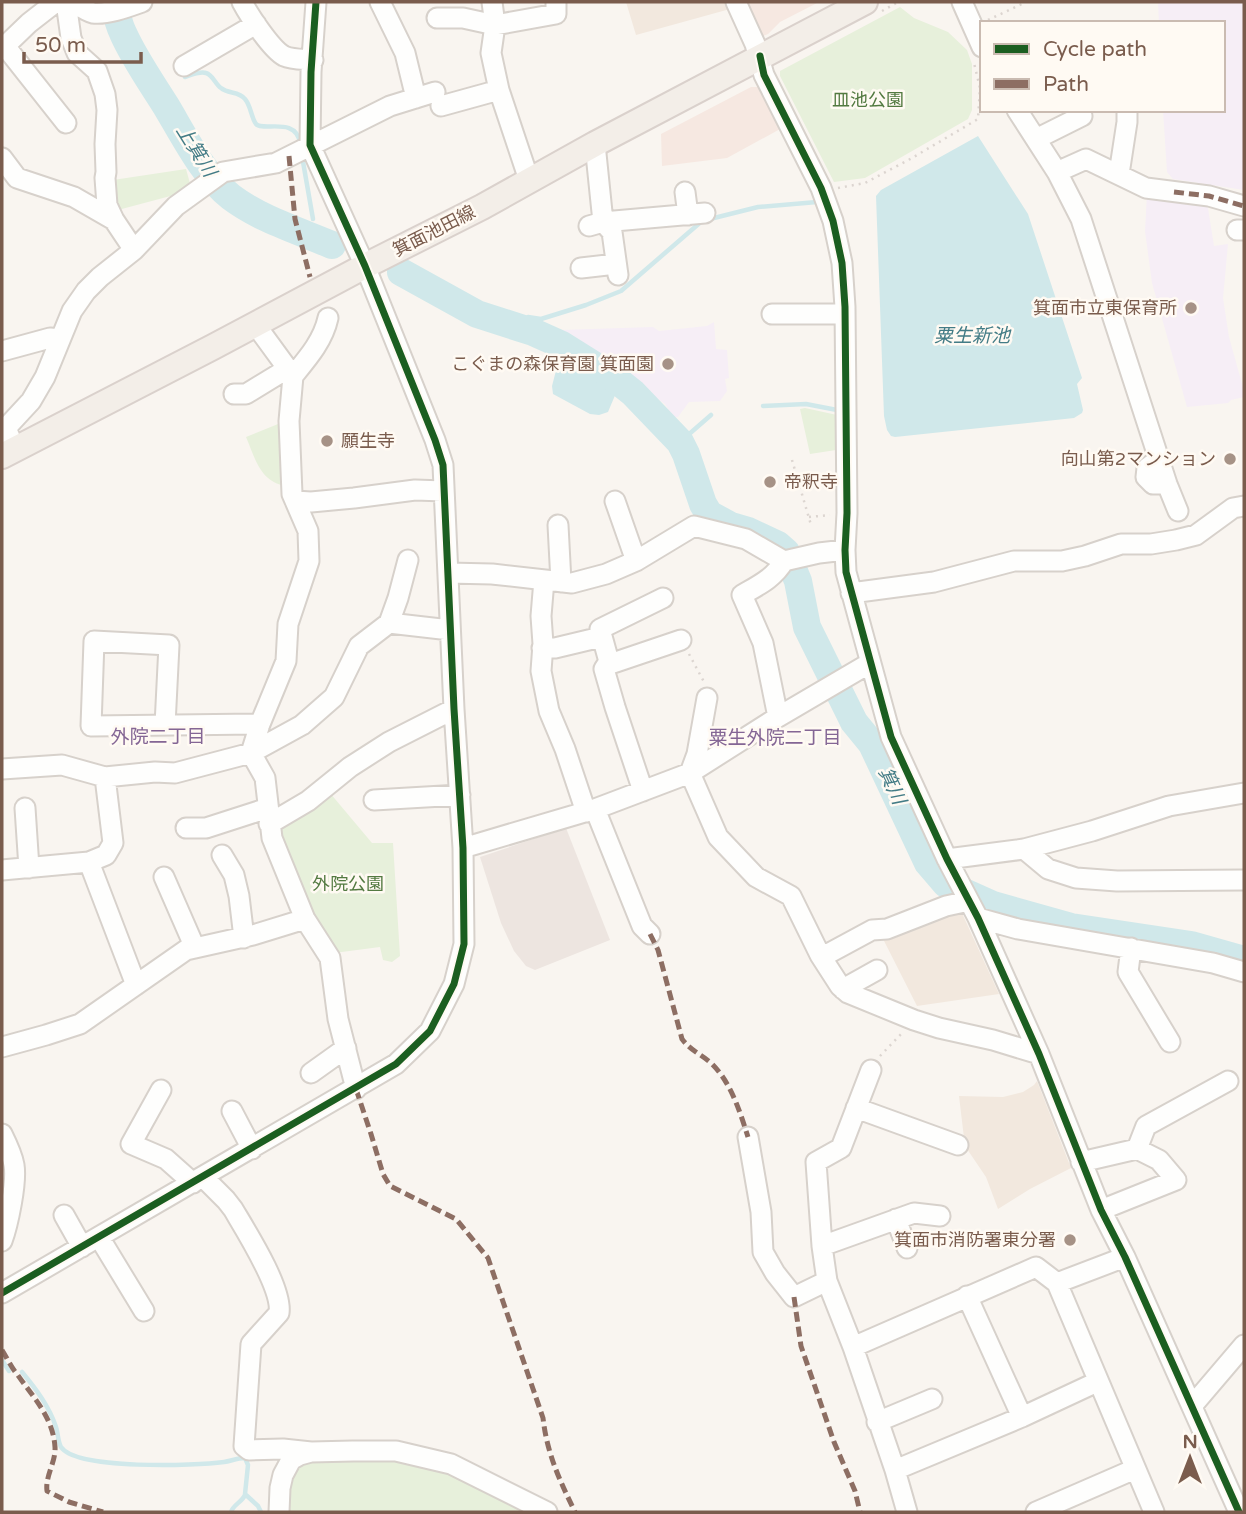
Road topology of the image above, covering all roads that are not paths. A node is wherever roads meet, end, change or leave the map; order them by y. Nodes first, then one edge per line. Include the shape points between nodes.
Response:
1 (56, 2) edge
2 (66, 2) edge
3 (73, 2) edge
4 (142, 2) edge
5 (242, 2) edge
6 (316, 2) edge
7 (380, 2) edge
8 (492, 2) edge
9 (556, 2) edge
10 (736, 2) edge
11 (962, 2) edge
12 (869, 8) edge
13 (437, 18) dead end
14 (256, 24) junction
15 (495, 25) junction
16 (3, 40) edge
17 (979, 41) edge
18 (760, 57) junction
19 (313, 60) junction
20 (184, 66) dead end
21 (499, 90) junction
22 (416, 98) junction
23 (1018, 112) edge
24 (1127, 112) edge
25 (1082, 116) dead end
26 (66, 123) dead end
27 (1035, 139) junction
28 (595, 144) junction
29 (310, 145) junction
30 (2, 158) edge
31 (1058, 172) junction
32 (1119, 174) junction
33 (529, 180) junction
34 (685, 192) dead end
35 (1244, 206) edge
36 (114, 220) junction
37 (596, 224) junction
38 (134, 250) junction
39 (365, 266) junction
40 (580, 268) dead end
41 (772, 314) dead end
42 (845, 314) junction
43 (328, 318) dead end
44 (255, 324) junction
45 (60, 339) junction
46 (2, 351) edge
47 (290, 373) junction
48 (234, 394) dead end
49 (8, 452) edge
50 (444, 491) junction
51 (615, 500) dead end
52 (295, 501) junction
53 (1244, 506) edge
54 (1178, 511) dead end
55 (558, 525) dead end
56 (845, 550) junction
57 (790, 559) junction
58 (408, 560) dead end
59 (636, 561) junction
60 (448, 573) junction
61 (552, 581) junction
62 (851, 593) junction
63 (663, 598) dead end
64 (389, 623) junction
65 (450, 630) junction
66 (601, 637) junction
67 (681, 640) dead end
68 (542, 648) junction
69 (610, 660) junction
70 (870, 663) junction
71 (708, 698) dead end
72 (454, 709) junction
73 (778, 717) junction
74 (260, 724) junction
75 (165, 725) junction
76 (251, 753) junction
77 (2, 769) edge
78 (690, 774) junction
79 (105, 776) junction
80 (643, 791) junction
81 (1244, 793) edge
82 (460, 795) junction
83 (374, 800) dead end
84 (24, 808) dead end
85 (590, 810) junction
86 (268, 816) junction
87 (187, 828) dead end
88 (463, 848) junction
89 (1024, 849) junction
90 (222, 855) dead end
91 (89, 862) junction
92 (951, 866) junction
93 (29, 868) junction
94 (2, 870) edge
95 (164, 877) dead end
96 (1244, 880) edge
97 (972, 906) junction
98 (305, 919) junction
99 (650, 934) dead end
100 (244, 937) junction
101 (195, 948) junction
102 (1131, 948) junction
103 (822, 957) junction
104 (877, 970) dead end
105 (1244, 972) edge
106 (136, 985) junction
107 (843, 989) junction
108 (1170, 1042) dead end
109 (2, 1047) edge
110 (346, 1048) junction
111 (1038, 1054) junction
112 (871, 1070) road end
113 (311, 1073) dead end
114 (1228, 1081) dead end
115 (356, 1089) junction
116 (161, 1090) dead end
117 (856, 1108) junction
118 (232, 1111) dead end
119 (2, 1134) edge
120 (748, 1137) dead end
121 (958, 1145) dead end
122 (252, 1149) junction
123 (1137, 1149) junction
124 (1081, 1162) junction
125 (198, 1180) junction
126 (1101, 1210) junction
127 (64, 1215) dead end
128 (940, 1216) dead end
129 (896, 1219) junction
130 (99, 1237) junction
131 (2, 1241) edge
132 (82, 1247) junction
133 (822, 1247) junction
134 (907, 1248) dead end
135 (1125, 1257) junction
136 (827, 1281) junction
137 (1057, 1283) junction
138 (2, 1293) edge
139 (967, 1296) junction
140 (144, 1311) dead end
141 (1244, 1345) edge
142 (853, 1347) junction
143 (1097, 1382) junction
144 (932, 1399) dead end
145 (1192, 1406) junction
146 (1022, 1417) junction
147 (877, 1422) junction
148 (311, 1452) junction
149 (1135, 1469) junction
150 (895, 1470) junction
151 (279, 1512) edge
152 (547, 1512) edge
153 (907, 1512) edge
154 (1036, 1512) edge
155 (1154, 1512) edge
156 (1239, 1512) edge

1 - 16 street
2 - 36 street via 77,53 97,71 103,86 106,198
3 - 4 street via 90,12
5 - 14 street
6 - 19 street
7 - 22 street via 405,53
8 - 15 street
9 - 15 street via 556,14
10 - 18 street
11 - 17 street
12 - 18 main road, 箕面池田線
13 - 15 street
14 - 19 street via 284,56
14 - 20 street
15 - 21 street via 491,52
16 - 26 street
18 - 28 main road, 箕面池田線
18 - 42 street via 764,75 833,221 842,263
19 - 29 street
21 - 22 street
21 - 33 street
22 - 29 street
23 - 27 street
24 - 32 street
25 - 27 street
27 - 31 street
28 - 33 main road, 箕面池田線
28 - 37 street
29 - 38 street via 275,163 223,172 176,206
29 - 39 street
30 - 36 street via 17,178 74,197
31 - 32 street via 1087,159
31 - 54 street via 1081,219
32 - 35 street via 1146,188 1209,196
33 - 39 main road, 箕面池田線
34 - 37 street via 696,214
36 - 38 street
37 - 40 street via 611,232 617,269
38 - 45 street via 86,291
39 - 44 main road, 箕面池田線
39 - 50 street via 435,440 443,465
41 - 42 street
42 - 56 street
43 - 47 street via 310,355
44 - 47 street
44 - 49 main road, 箕面池田線
45 - 46 street
45 - 49 street via 31,401 6,428
47 - 48 street via 246,394
47 - 52 street
50 - 52 street
50 - 60 street
51 - 59 street
52 - 74 street via 308,531 309,561 288,624 286,661
53 - 62 street via 1233,508 1196,535 1176,540 1121,544 1062,561 1014,561 934,582
55 - 61 street
56 - 57 street
56 - 62 street
57 - 59 street via 748,533 694,526
57 - 73 street via 742,595 763,643
58 - 64 street
59 - 61 street via 572,583
60 - 61 street
60 - 65 street
61 - 68 street via 541,616
62 - 70 street
63 - 66 street via 604,626
64 - 65 street
64 - 76 street via 359,646 334,697 302,725
65 - 72 street
66 - 68 street
66 - 69 street
67 - 69 street via 613,663
68 - 85 street via 548,711
69 - 80 street via 604,668
70 - 73 street
70 - 92 street via 891,737
71 - 78 street
72 - 82 street
72 - 86 street via 389,742 309,801
73 - 78 street
74 - 75 street
74 - 76 street
75 - 75 street via 91,726 94,641 169,645
76 - 79 street via 175,773
76 - 86 street via 265,778
77 - 79 street via 61,765
78 - 80 street
78 - 103 street via 718,837 756,877 791,896
79 - 91 street via 113,843 106,855
80 - 85 street
81 - 89 street via 1169,806
82 - 83 street
82 - 88 street
84 - 93 street
85 - 88 street
85 - 99 street via 642,926
86 - 87 street
86 - 98 street via 272,838
88 - 115 street via 464,944 454,984 430,1031 396,1064
89 - 92 street
89 - 96 street via 1048,869 1076,878
90 - 100 street via 234,875
91 - 93 street
91 - 106 street
92 - 97 street
93 - 94 street
95 - 101 street
97 - 102 street via 1018,929
97 - 103 street via 946,906 887,929 872,930
97 - 111 street
98 - 100 street
98 - 110 street via 330,958
100 - 101 street
101 - 106 street
102 - 105 street
102 - 108 street via 1128,972
103 - 107 street
104 - 107 street
106 - 109 street via 80,1024
107 - 111 street via 914,1020
110 - 113 street
110 - 115 street
111 - 124 street
112 - 117 street
114 - 123 street via 1146,1126
115 - 122 street
116 - 125 street via 131,1144
117 - 121 street
117 - 133 street via 841,1148 816,1162
118 - 122 street
119 - 131 street via 15,1175
120 - 136 street via 763,1252 794,1297
122 - 125 street
123 - 124 street
123 - 126 street via 1159,1160 1176,1180
124 - 126 street
125 - 130 street
125 - 148 street via 233,1209 275,1286 280,1307 250,1348 244,1447
126 - 135 street
127 - 132 street
128 - 129 street via 914,1213
129 - 133 street
129 - 134 street
130 - 132 street
130 - 140 street
132 - 138 street
133 - 136 street
135 - 137 street
135 - 145 street
136 - 142 street
137 - 139 street via 1036,1266
137 - 143 street
139 - 142 street
139 - 146 street
141 - 145 street
142 - 147 street
143 - 146 street
143 - 149 street
144 - 147 street
145 - 156 street
146 - 150 street
147 - 150 street
148 - 151 street via 291,1460 286,1468
148 - 152 street via 396,1451 451,1464
149 - 154 street
149 - 155 street
150 - 153 street

